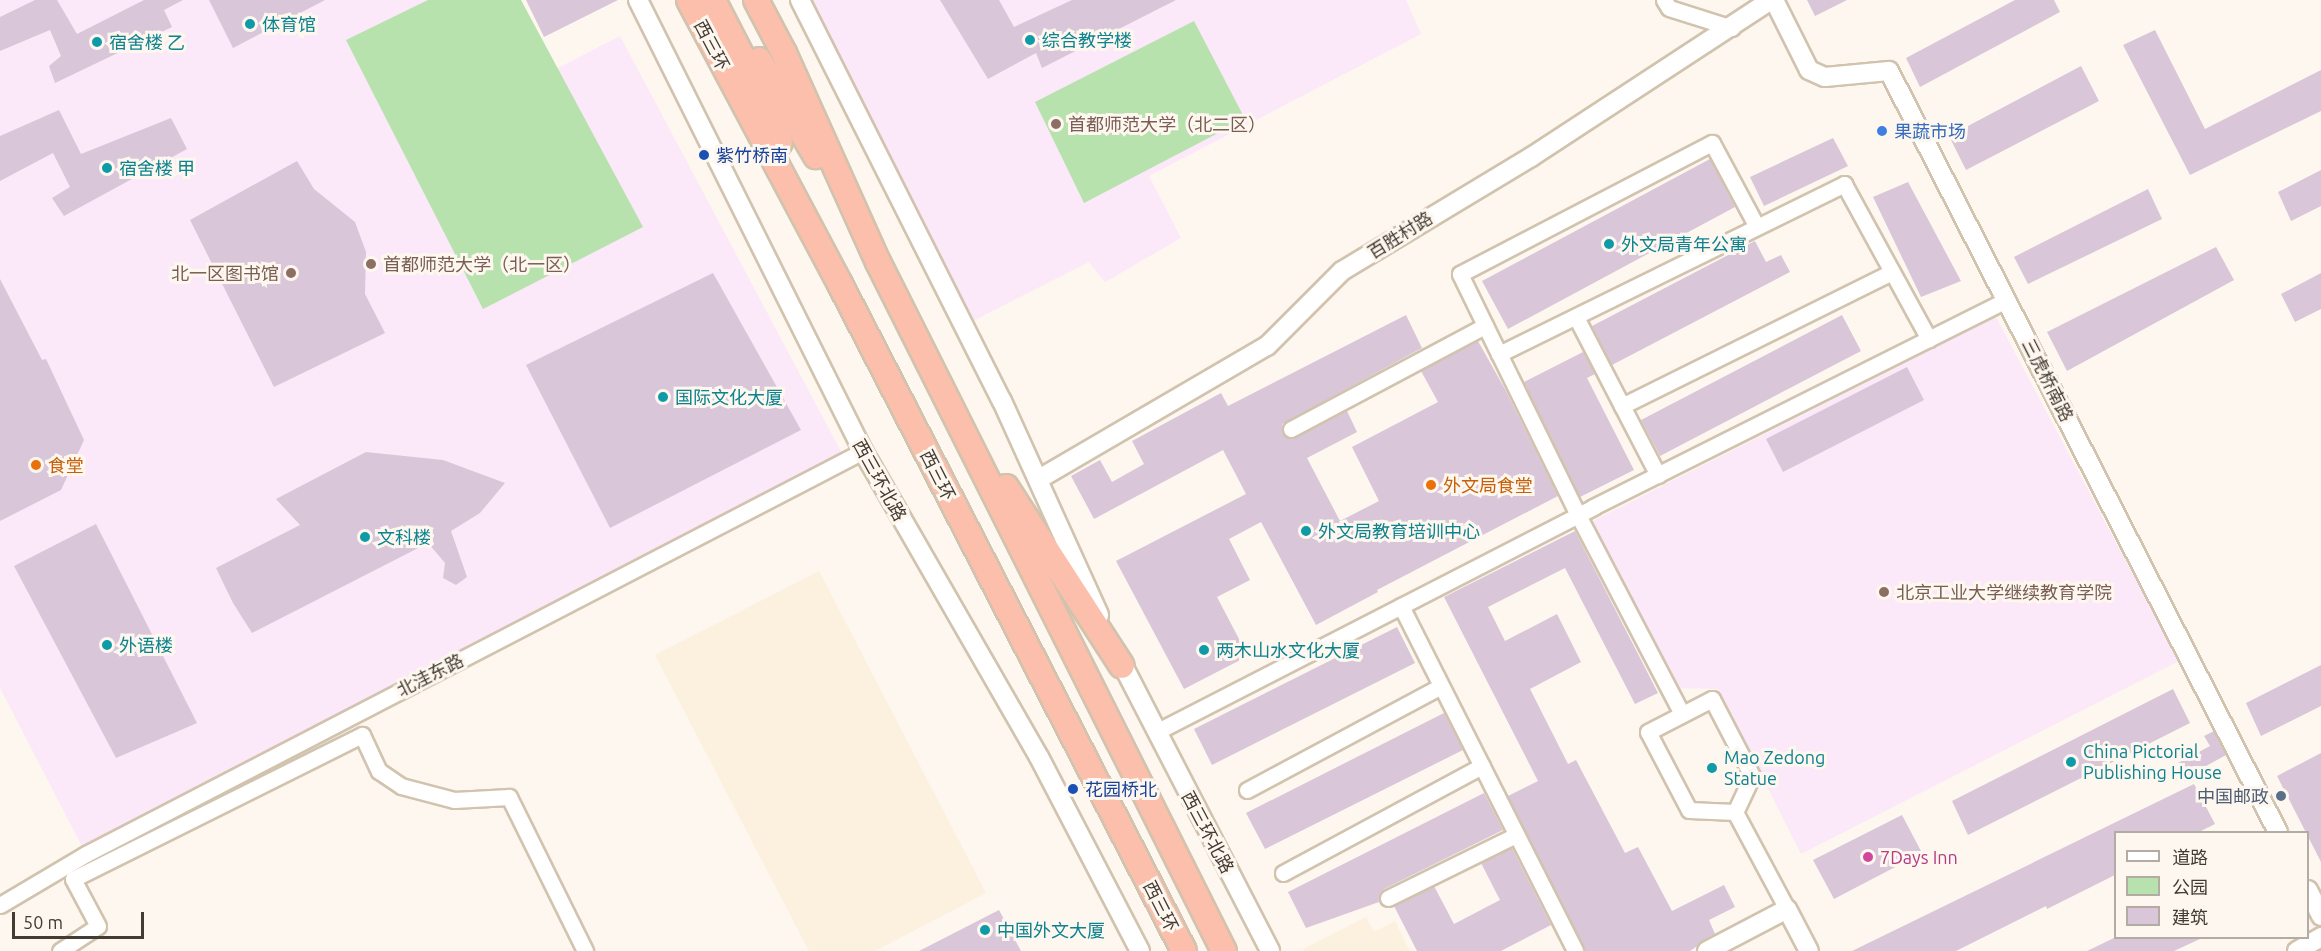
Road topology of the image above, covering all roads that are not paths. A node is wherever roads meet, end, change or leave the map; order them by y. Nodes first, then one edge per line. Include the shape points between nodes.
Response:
1 (638, 0) edge
2 (689, 0) edge
3 (713, 0) edge
4 (728, 0) edge
5 (756, 0) edge
6 (800, 0) edge
7 (1664, 0) edge
8 (1773, 0) edge
9 (1732, 28) junction
10 (755, 68) junction
11 (1757, 227) junction
12 (879, 262) junction
13 (1892, 272) junction
14 (840, 284) junction
15 (2007, 300) junction
16 (1576, 317) junction
17 (1485, 326) junction
18 (1929, 339) junction
19 (1499, 354) junction
20 (945, 394) junction
21 (1622, 406) junction
22 (1291, 429) dead end
23 (863, 451) junction
24 (1658, 475) junction
25 (1039, 479) junction
26 (1578, 515) junction
27 (1401, 606) junction
28 (1122, 666) junction
29 (1442, 686) junction
30 (1682, 714) junction
31 (1156, 732) junction
32 (1482, 766) junction
33 (1247, 789) dead end
34 (1735, 812) junction
35 (2277, 831) edge
36 (1516, 835) junction
37 (1283, 873) dead end
38 (2309, 894) edge
39 (1388, 898) dead end
40 (0, 905) edge
41 (1787, 909) junction
42 (2321, 916) edge
43 (2321, 937) edge
44 (60, 951) edge
45 (585, 951) edge
46 (1140, 951) edge
47 (1185, 951) edge
48 (1224, 951) edge
49 (1270, 951) edge
50 (1575, 951) edge
51 (1707, 951) edge
52 (1809, 951) edge
53 (2297, 951) edge

1 - 23 street, 西三环北路
2 - 14 highway, 西三环
3 - 10 highway
4 - 10 highway
5 - 12 highway, 西三环
6 - 25 street, 西三环北路
7 - 9 street via 1669,8
8 - 9 street, 百胜村路
8 - 15 street, 三虎桥南路 via 1809,70 1825,77 1888,70
9 - 25 street, 百胜村路 via 1531,157 1342,271 1267,346
10 - 12 highway
10 - 14 highway
11 - 13 street via 1844,184
11 - 16 street
11 - 17 street via 1712,142 1460,274
12 - 20 highway, 西三环
13 - 18 street
13 - 21 street
14 - 47 highway, 西三环
15 - 18 street
15 - 35 street, 三虎桥南路
16 - 19 street
16 - 21 street
17 - 19 street
17 - 22 street
18 - 24 street
19 - 26 street
20 - 28 highway
20 - 48 highway, 西三环
21 - 24 street
23 - 40 street, 北洼东路 via 86,854
23 - 46 street, 西三环北路 via 1039,757
24 - 26 street
25 - 28 street, 西三环北路
26 - 27 street
26 - 30 street
27 - 29 street
27 - 31 street
28 - 31 street, 西三环北路
29 - 32 street
29 - 33 street
30 - 34 street via 1712,699 1752,776
30 - 34 street via 1648,732 1689,810
31 - 49 street, 西三环北路
32 - 36 street
32 - 37 street
34 - 41 street
36 - 39 street
36 - 50 street
38 - 42 street
41 - 51 street
41 - 52 street
43 - 53 street
44 - 45 street via 98,926 73,879 362,735 379,771 401,786 454,800 509,797

